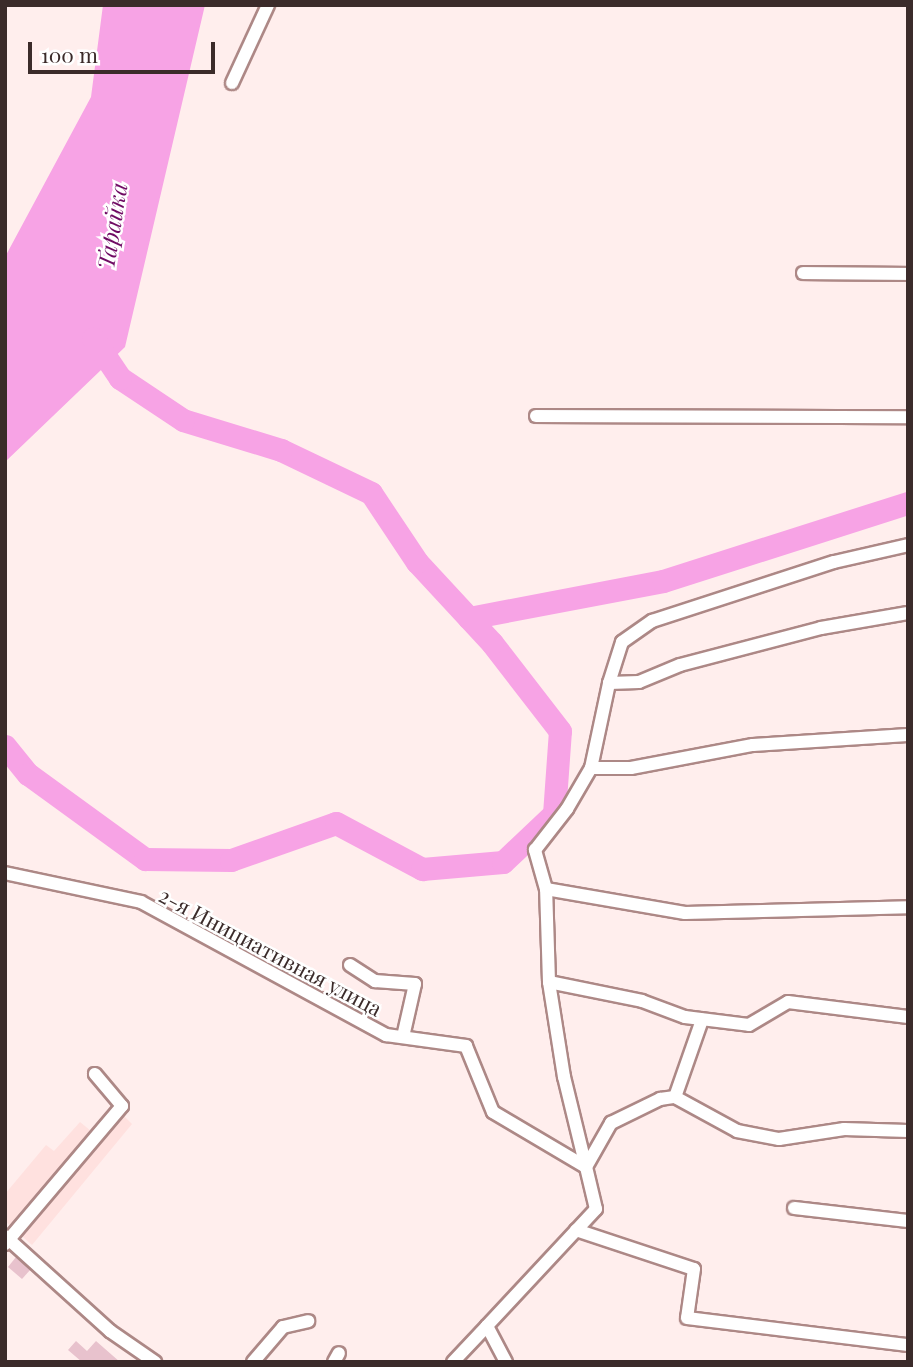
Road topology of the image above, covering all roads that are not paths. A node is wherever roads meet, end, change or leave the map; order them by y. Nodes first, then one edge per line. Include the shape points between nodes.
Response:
1 (268, 5) edge
2 (232, 83) dead end
3 (803, 273) dead end
4 (908, 274) edge
5 (536, 416) dead end
6 (908, 417) edge
7 (908, 545) edge
8 (908, 613) edge
9 (608, 683) junction
10 (908, 734) edge
11 (591, 768) junction
12 (5, 873) edge
13 (546, 889) junction
14 (908, 908) edge
15 (350, 965) dead end
16 (549, 982) junction
17 (908, 1017) edge
18 (702, 1020) junction
19 (403, 1037) junction
20 (95, 1073) dead end
21 (675, 1097) junction
22 (908, 1131) edge
23 (586, 1167) junction
24 (794, 1208) dead end
25 (908, 1221) edge
26 (576, 1230) junction
27 (7, 1239) edge
28 (308, 1321) dead end
29 (487, 1326) junction
30 (908, 1345) edge
31 (155, 1362) edge
32 (253, 1362) edge
33 (453, 1362) edge
34 (506, 1362) edge

1 - 2 street
3 - 4 street
5 - 6 street
7 - 9 street via 834,562 652,621 622,642
8 - 9 street via 821,628 680,665 639,682
9 - 11 street
10 - 11 street via 753,745 631,768
11 - 13 street via 568,809 535,850
12 - 19 street, 2-я Инициативная улица via 141,902 386,1035
13 - 14 street via 685,913
13 - 16 street
15 - 19 street via 375,981 415,984
16 - 18 street via 642,1001
16 - 23 street via 564,1077
17 - 18 street via 788,1002 749,1025
18 - 21 street
19 - 23 street, 2-я Инициативная улица via 466,1046 493,1112
20 - 27 street via 122,1106
21 - 22 street via 737,1131 779,1139 844,1129
21 - 23 street via 660,1099 611,1124
23 - 26 street via 596,1209
24 - 25 street
26 - 29 street
26 - 30 street via 694,1269 687,1318
27 - 31 street via 110,1331
28 - 32 street via 283,1327
29 - 33 street
29 - 34 street

